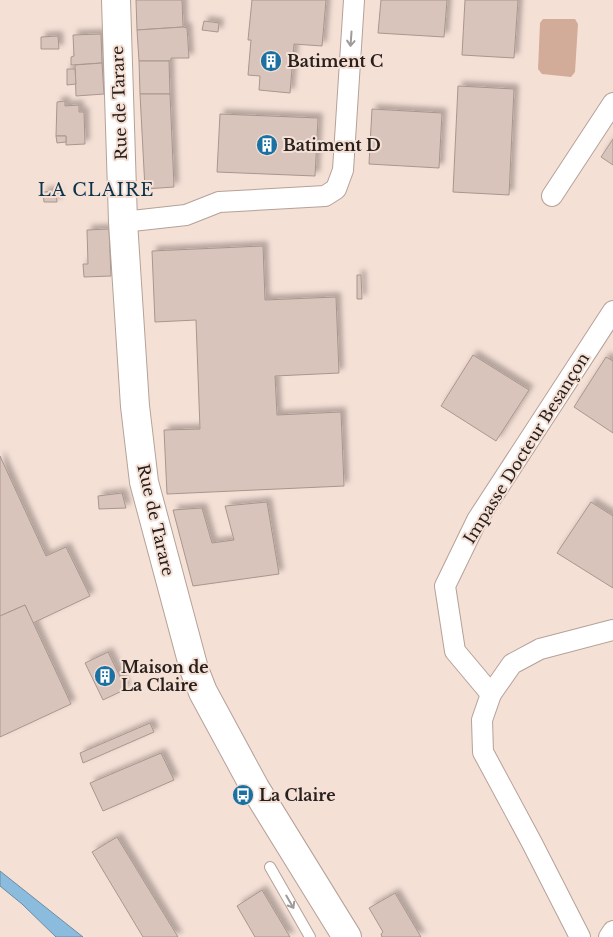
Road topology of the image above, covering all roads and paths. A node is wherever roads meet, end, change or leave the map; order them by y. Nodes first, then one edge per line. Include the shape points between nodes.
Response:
1 (116, 0) edge
2 (354, 0) edge
3 (613, 103) edge
4 (552, 196) dead end
5 (123, 222) junction
6 (613, 311) edge
7 (613, 630) edge
8 (491, 694) junction
9 (270, 867) dead end
10 (613, 931) edge
11 (310, 937) edge
12 (347, 937) edge
13 (580, 937) edge
14 (610, 937) edge

1 - 5 main road, Rue de Tarare
2 -> 5 street via 343,170 336,189 325,196 219,202 186,215
3 - 4 street
5 - 12 main road, Rue de Tarare via 144,482 194,669 255,788
6 - 8 street, Impasse Docteur Besançon via 477,520 444,586 455,651
7 - 8 street via 540,649 512,664
8 - 13 street via 482,720 483,752
9 -> 11 lane
10 - 14 street

